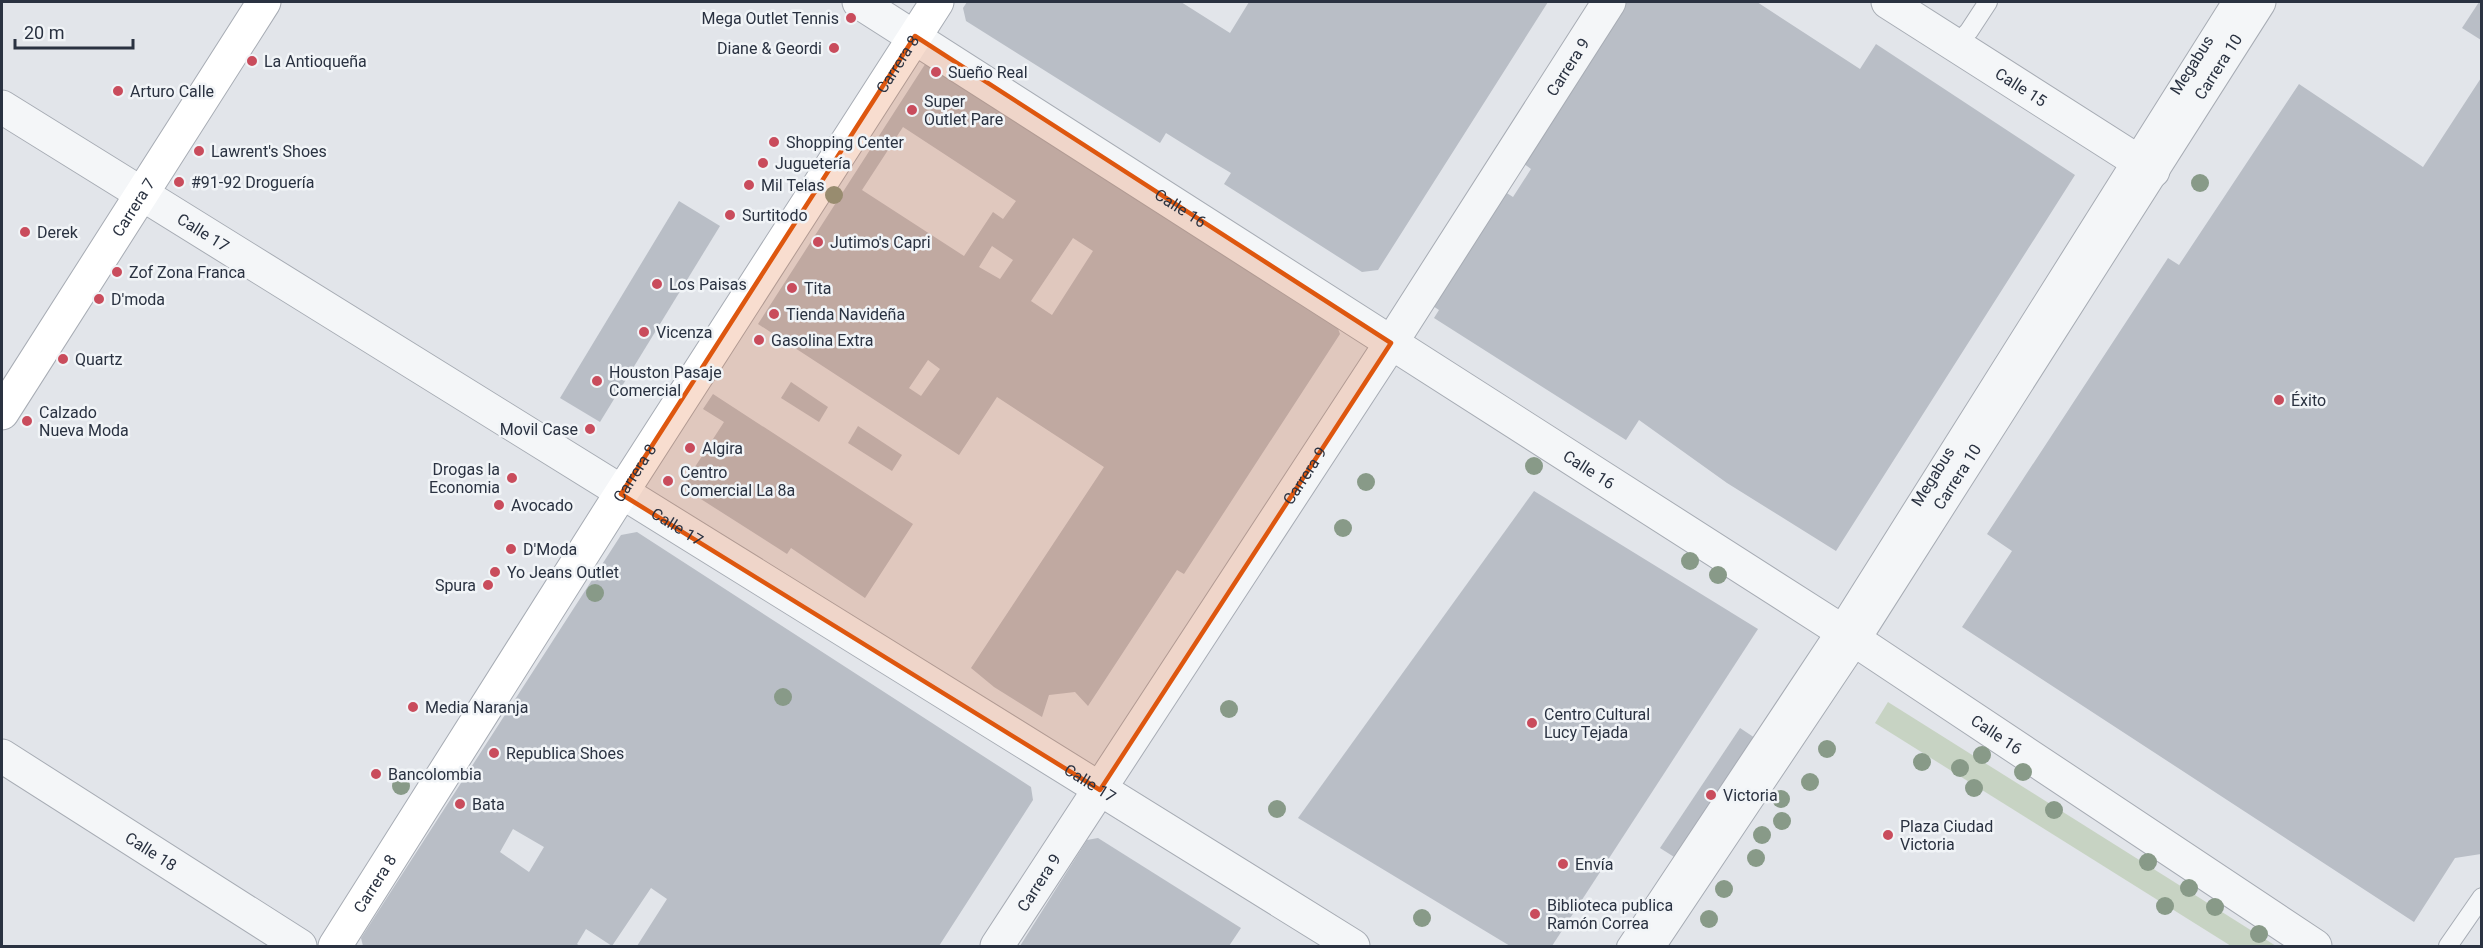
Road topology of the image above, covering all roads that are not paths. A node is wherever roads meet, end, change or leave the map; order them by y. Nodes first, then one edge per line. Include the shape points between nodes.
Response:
1 (264, 2) edge
2 (859, 2) edge
3 (937, 2) edge
4 (1609, 2) edge
5 (1888, 2) edge
6 (1988, 2) edge
7 (2231, 2) edge
8 (2259, 2) edge
9 (915, 36) junction
10 (1955, 45) junction
11 (2, 107) edge
12 (2143, 165) junction
13 (141, 194) junction
14 (1391, 343) junction
15 (2, 413) edge
16 (621, 494) junction
17 (1845, 634) junction
18 (2, 756) edge
19 (1100, 790) junction
20 (2481, 897) edge
21 (300, 946) edge
22 (335, 946) edge
23 (997, 946) edge
24 (1353, 946) edge
25 (1626, 946) edge
26 (1648, 946) edge
27 (2315, 946) edge
28 (2448, 946) edge

1 - 13 main road, Carrera 7
2 - 9 street, Calle 16
3 - 9 main road, Carrera 8
4 - 14 street, Carrera 9
5 - 10 street, Calle 15
6 - 10 lane
7 - 12 lane, Megabus
8 - 12 street, Carrera 10
9 - 14 street, Calle 16
9 - 16 main road, Carrera 8
10 - 12 street, Calle 15
11 - 13 street, Calle 17
12 - 17 street, Carrera 10
13 - 15 main road, Carrera 7
13 - 16 street, Calle 17
14 - 17 street, Calle 16
14 - 19 street, Carrera 9
16 - 19 street, Calle 17
16 - 22 main road, Carrera 8
17 - 25 lane
17 - 26 street, Carrera 10
17 - 27 street, Calle 16
18 - 21 street, Calle 18
19 - 23 street, Carrera 9
19 - 24 street, Calle 17
20 - 28 lane

